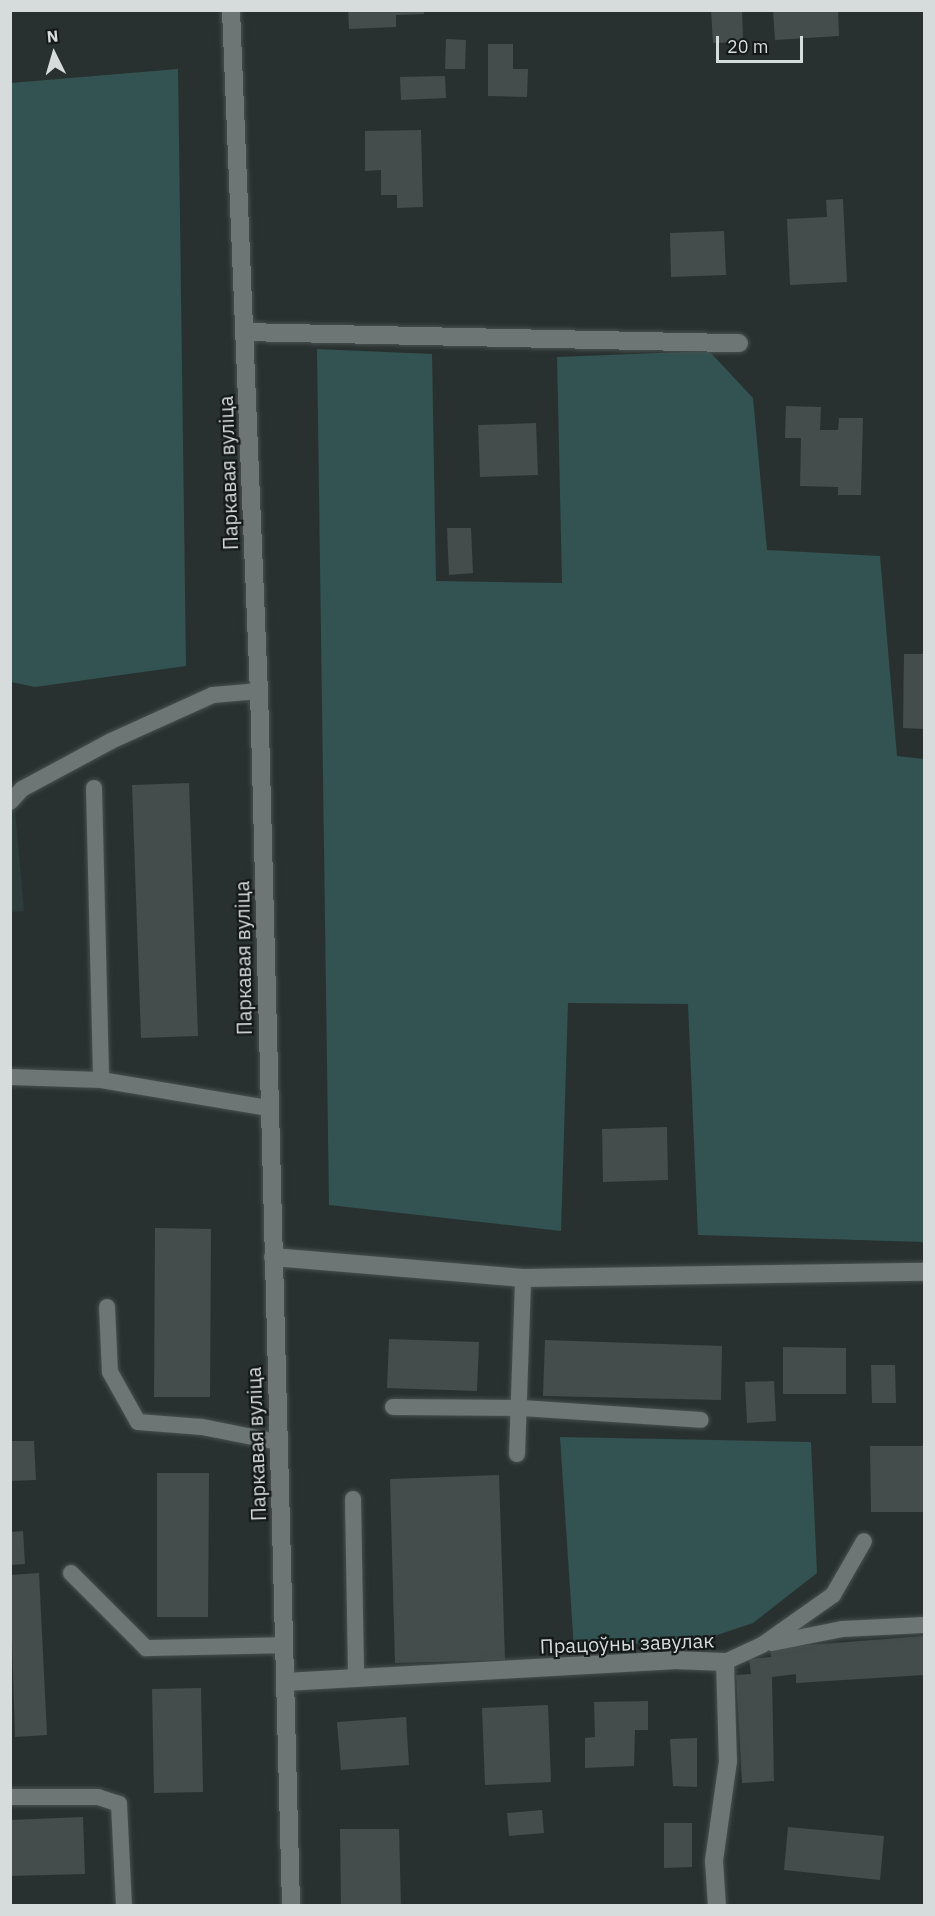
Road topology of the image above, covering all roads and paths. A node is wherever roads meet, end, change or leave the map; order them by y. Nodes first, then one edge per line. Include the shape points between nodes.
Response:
1 (231, 10) edge
2 (244, 332) junction
3 (739, 343) dead end
4 (259, 691) junction
5 (94, 788) dead end
6 (10, 802) edge
7 (10, 1077) edge
8 (101, 1080) junction
9 (269, 1108) junction
10 (273, 1257) junction
11 (924, 1272) edge
12 (523, 1278) junction
13 (107, 1307) dead end
14 (393, 1407) dead end
15 (522, 1408) junction
16 (701, 1420) dead end
17 (278, 1442) junction
18 (517, 1454) dead end
19 (353, 1499) dead end
20 (864, 1541) dead end
21 (71, 1573) dead end
22 (924, 1625) edge
23 (284, 1645) junction
24 (762, 1645) junction
25 (725, 1662) junction
26 (356, 1678) junction
27 (285, 1682) junction
28 (10, 1797) edge
29 (124, 1905) edge
30 (291, 1905) edge
31 (717, 1905) edge

1 - 2 street, Паркавая вуліца
2 - 3 street
2 - 4 street, Паркавая вуліца
4 - 6 lane via 213,695 111,741 22,789
4 - 9 street, Паркавая вуліца
5 - 8 lane
7 - 8 lane
8 - 9 lane
9 - 10 street, Паркавая вуліца
10 - 12 street
10 - 17 street, Паркавая вуліца
11 - 12 street
12 - 15 lane
13 - 17 lane via 110,1372 138,1422 202,1427
14 - 15 lane
15 - 16 lane
15 - 18 lane
17 - 23 street, Паркавая вуліца
19 - 26 lane
20 - 24 lane via 833,1595
21 - 23 lane via 146,1648
22 - 24 lane via 842,1629
23 - 27 street, Паркавая вуліца
24 - 25 lane
25 - 26 street, Працоўны завулак via 672,1660
25 - 31 street, Працоўны завулак via 728,1761 714,1861
26 - 27 street, Працоўны завулак
27 - 30 street, Паркавая вуліца
28 - 29 lane via 98,1797 119,1804

